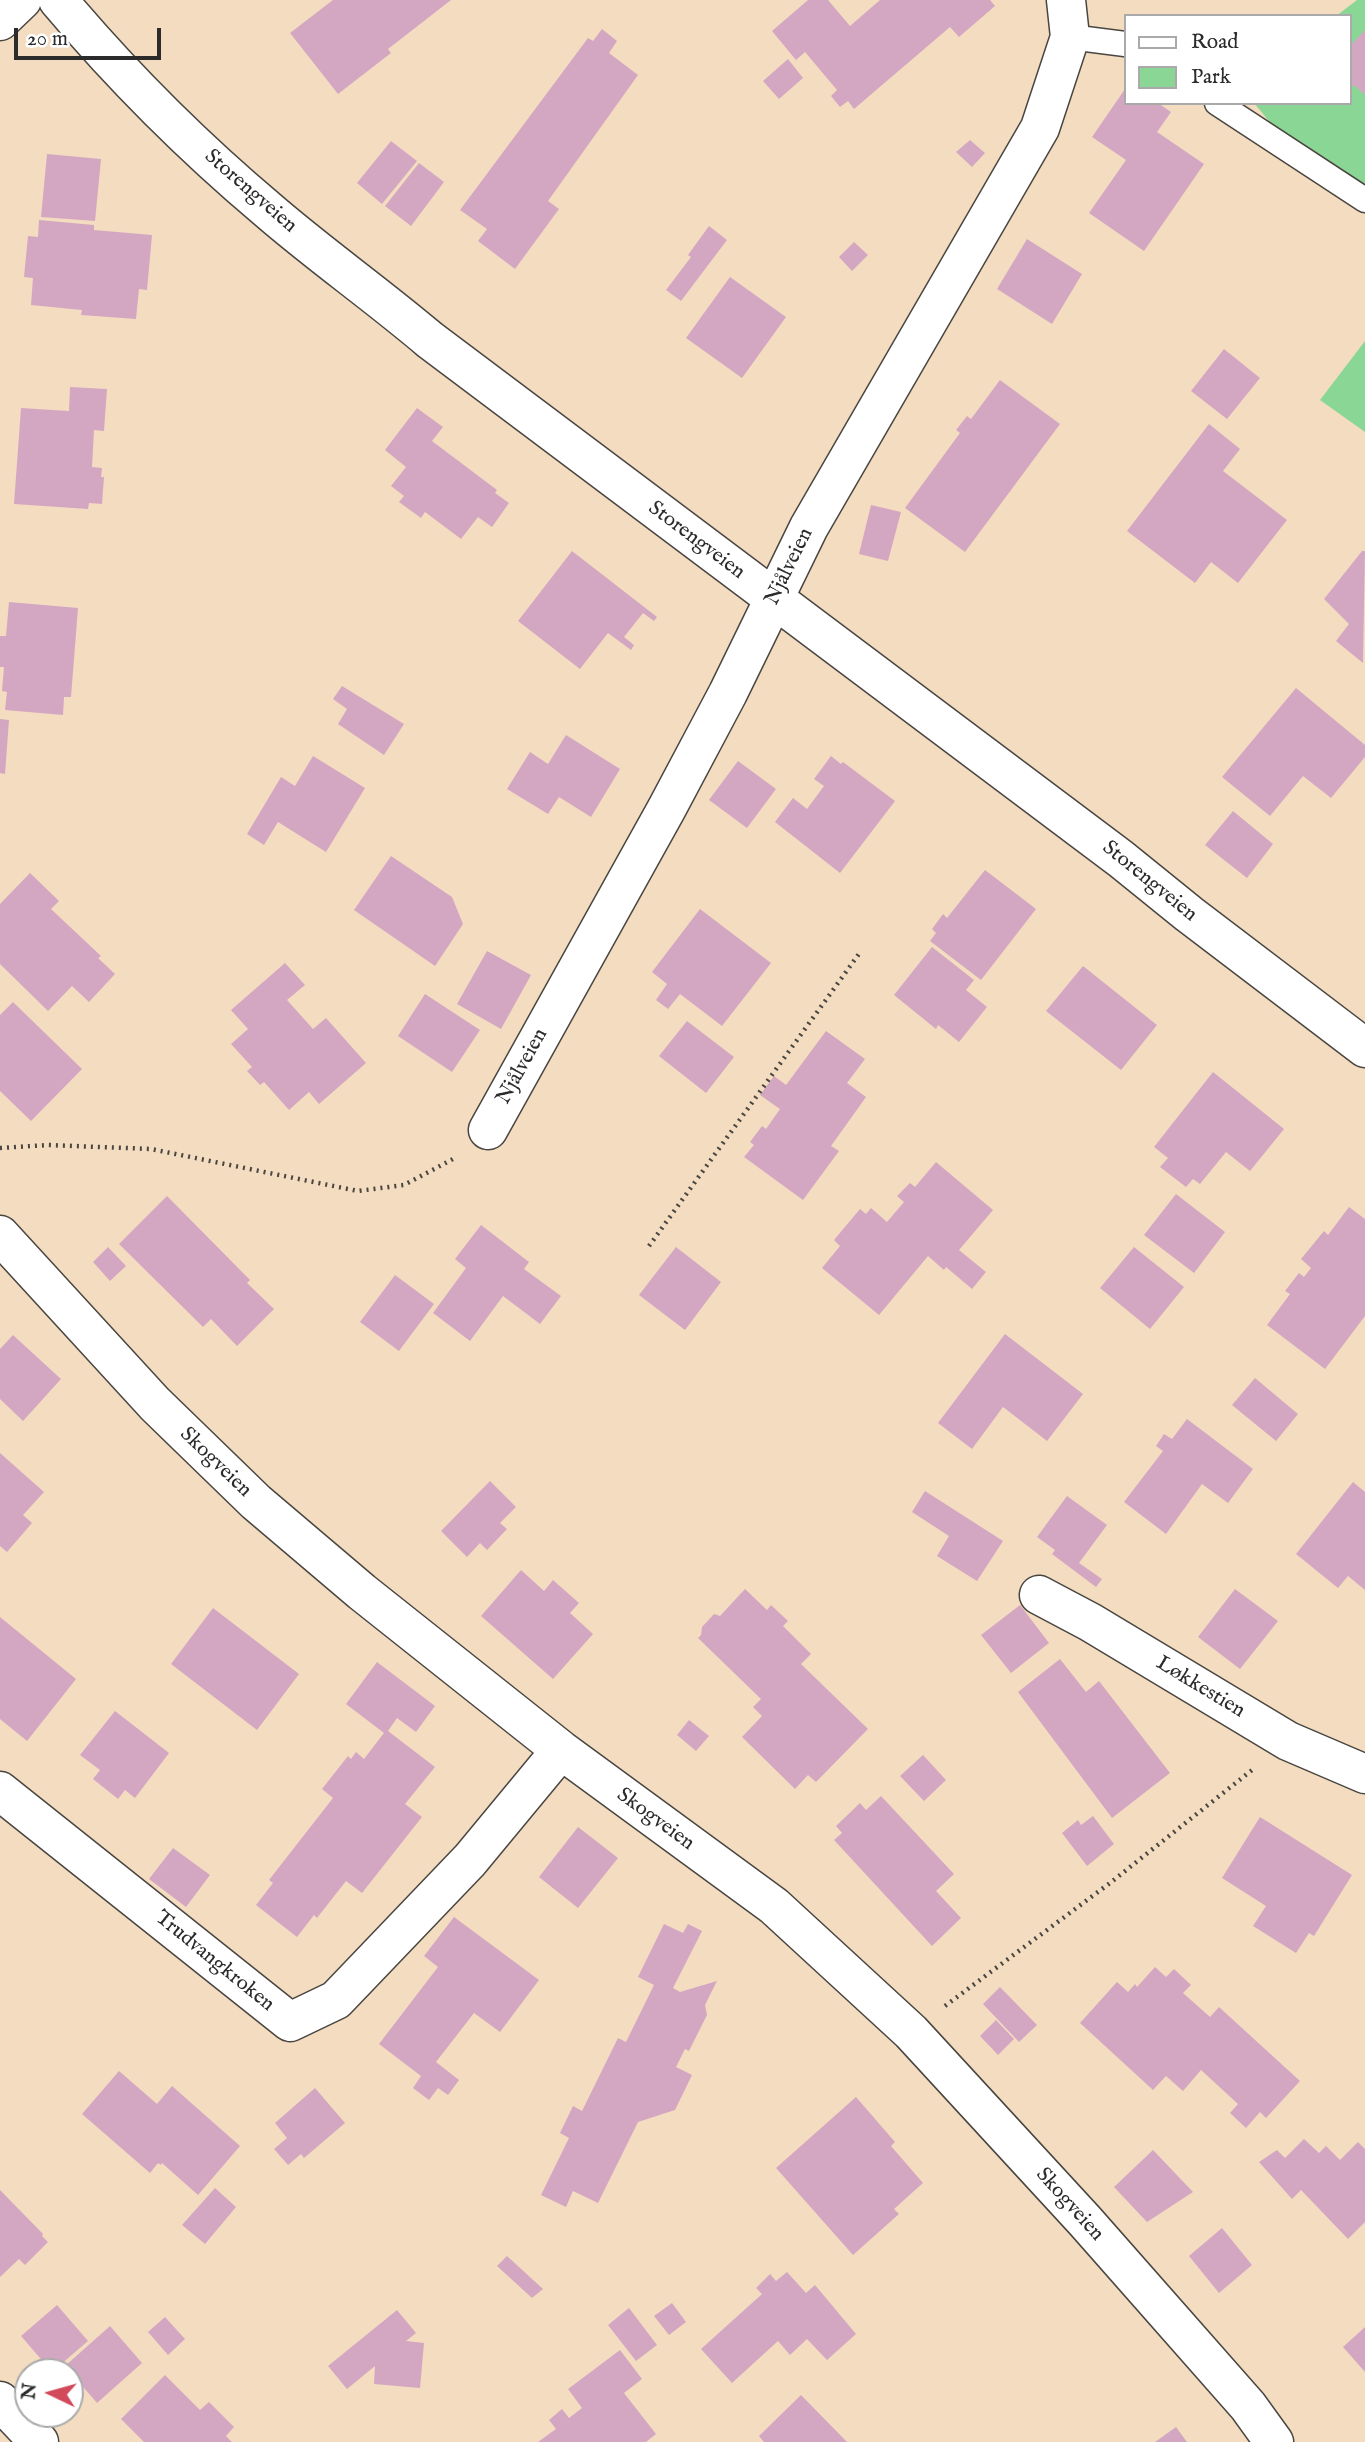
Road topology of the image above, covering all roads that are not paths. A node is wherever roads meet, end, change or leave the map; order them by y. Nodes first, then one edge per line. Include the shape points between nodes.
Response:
1 (22, 0) edge
2 (58, 0) edge
3 (1066, 0) edge
4 (0, 20) edge
5 (1070, 37) junction
6 (1124, 44) edge
7 (1220, 105) edge
8 (1365, 201) edge
9 (774, 599) junction
10 (1365, 1048) edge
11 (488, 1130) road end
12 (0, 1235) edge
13 (1039, 1595) dead end
14 (561, 1751) junction
15 (1365, 1774) edge
16 (0, 1791) edge
17 (0, 2401) edge
18 (39, 2442) edge
19 (1274, 2442) edge

1 - 4 street
2 - 9 street, Storengveien via 105,56 180,131 269,211 430,340
3 - 5 street, Njålveien
5 - 6 lane
5 - 9 street, Njålveien via 1040,128 809,527
7 - 8 lane
9 - 10 street, Storengveien
9 - 11 street, Njålveien via 667,808
12 - 14 street, Skogveien via 155,1404 256,1502
13 - 15 street, Løkkestien via 1288,1741
14 - 16 street, Trudvangkroken via 470,1860 336,2000 290,2022
14 - 19 street, Skogveien via 774,1906 911,2032 1248,2406
17 - 18 street

